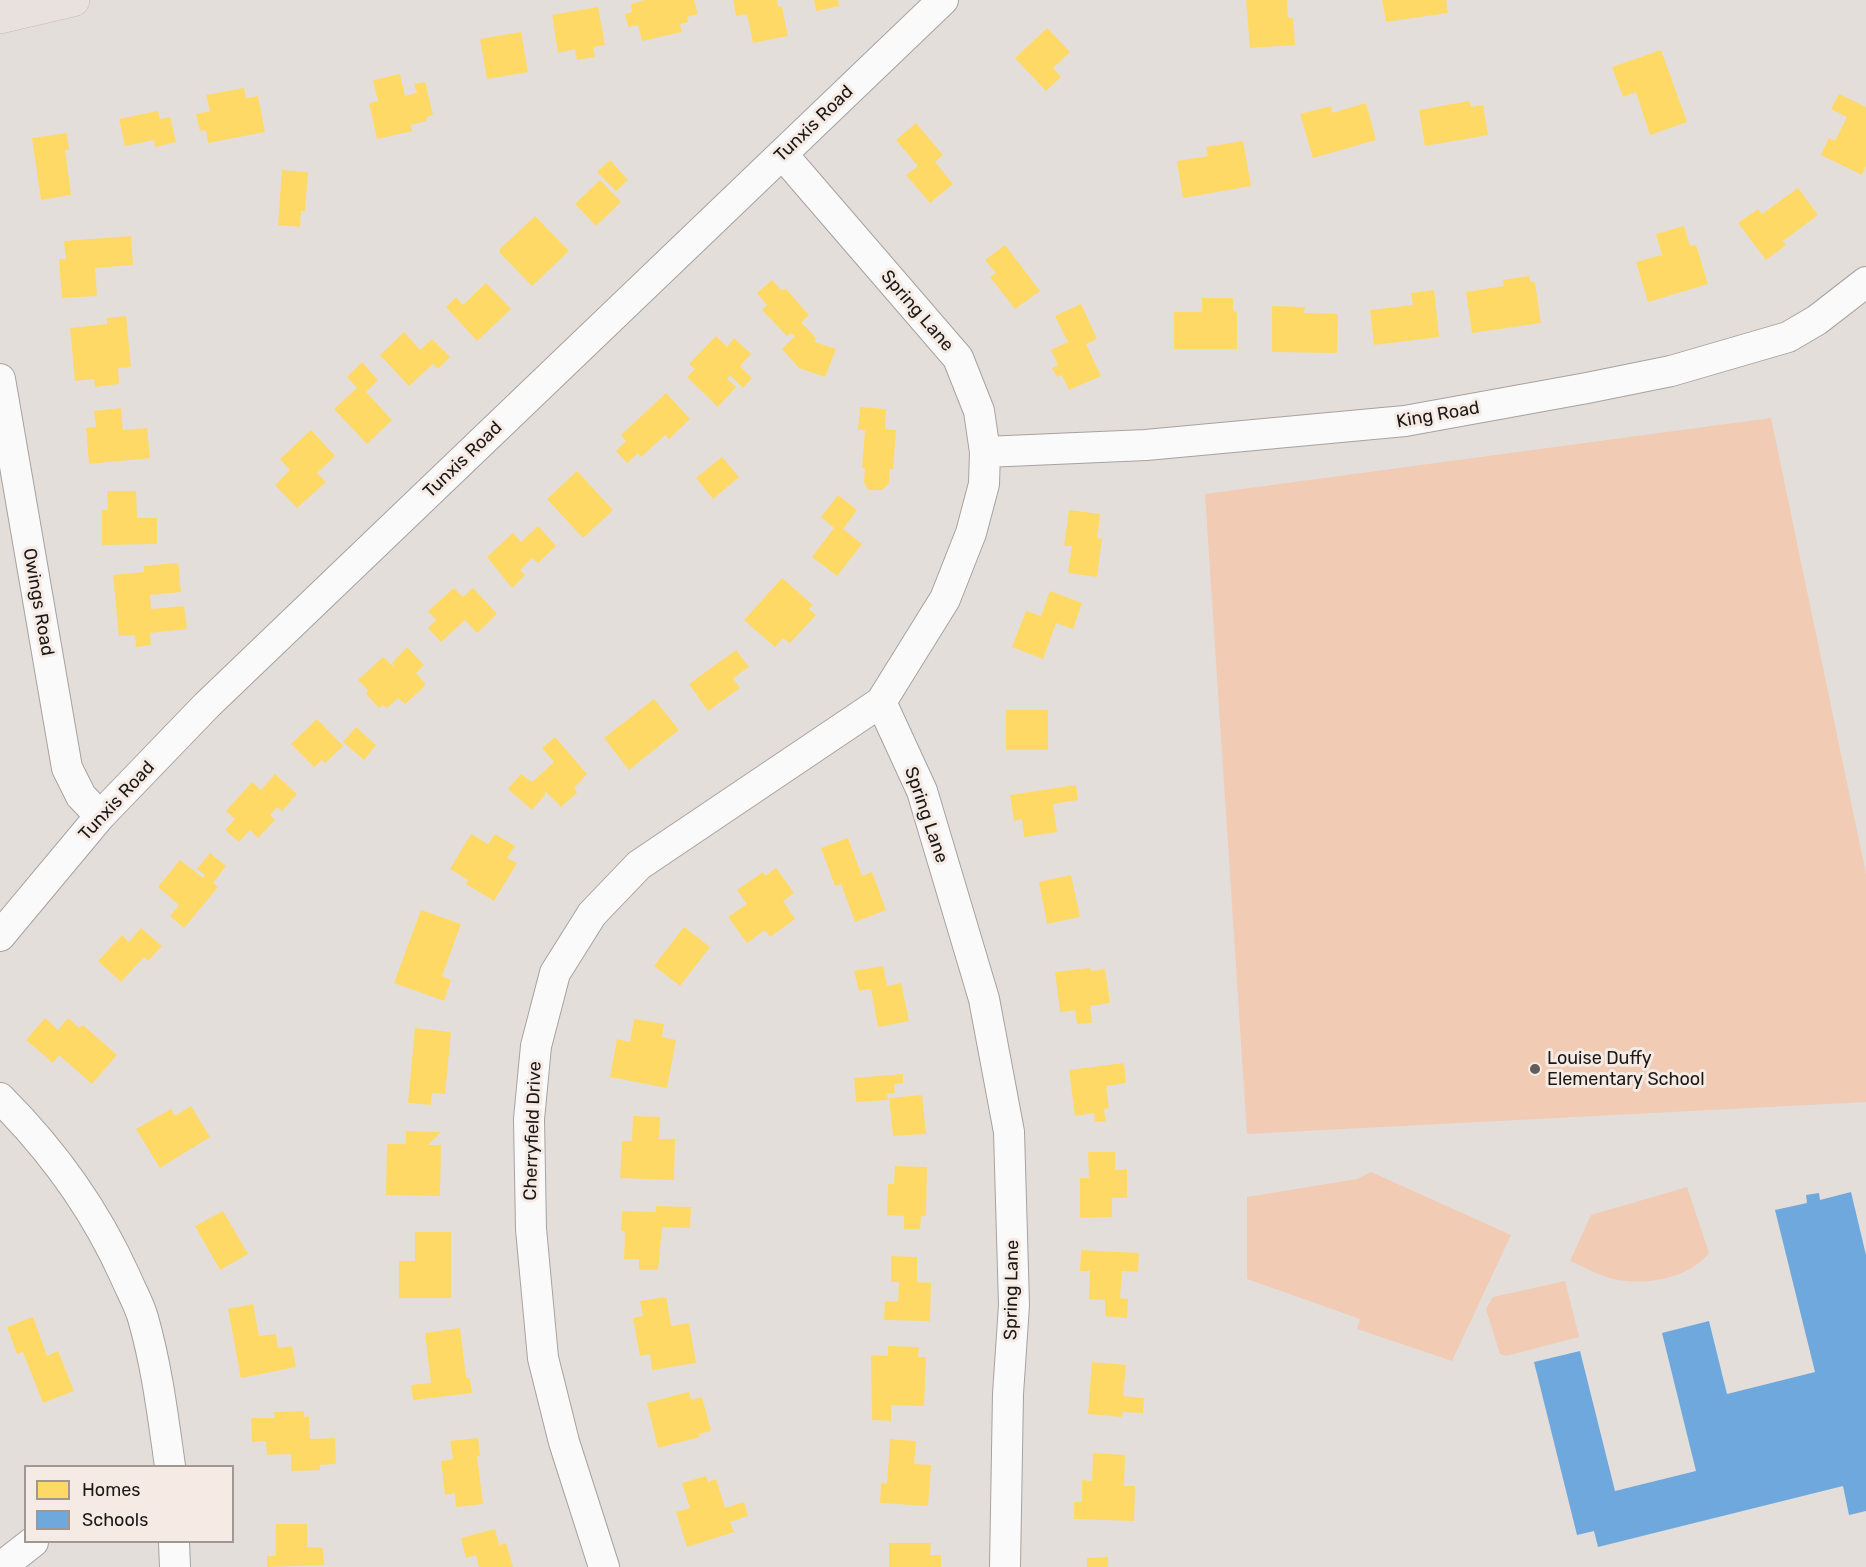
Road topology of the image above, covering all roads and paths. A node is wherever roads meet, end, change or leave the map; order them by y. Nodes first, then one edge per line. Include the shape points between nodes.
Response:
1 (73, 0) edge
2 (943, 0) edge
3 (32, 5) edge
4 (0, 17) edge
5 (783, 155) junction
6 (1866, 282) edge
7 (0, 378) edge
8 (985, 452) junction
9 (881, 702) junction
10 (100, 816) junction
11 (0, 936) edge
12 (0, 1098) edge
13 (170, 1465) edge
14 (32, 1543) edge
15 (174, 1543) edge
16 (1, 1567) edge
17 (175, 1567) edge
18 (604, 1567) edge
19 (1005, 1567) edge

1 - 3 main road
2 - 5 street, Tunxis Road
3 - 4 main road
5 - 8 street, Spring Lane via 958,358 979,411
5 - 10 street, Tunxis Road via 207,705
6 - 8 street, King Road via 1817,320 1772,343 1671,371 1587,388 1405,422 1146,445
7 - 10 street, Owings Road via 67,768 81,796
8 - 9 street, Spring Lane via 984,484 971,533 945,599
9 - 18 street, Cherryfield Drive via 639,865 592,914 555,973 536,1046 530,1119 531,1229 543,1358 564,1442
9 - 19 street, Spring Lane via 922,791 984,999 1009,1132 1014,1305
10 - 11 street, Tunxis Road
12 - 13 street via 60,1164 104,1232 120,1266 143,1316
14 - 16 street
15 - 17 street

